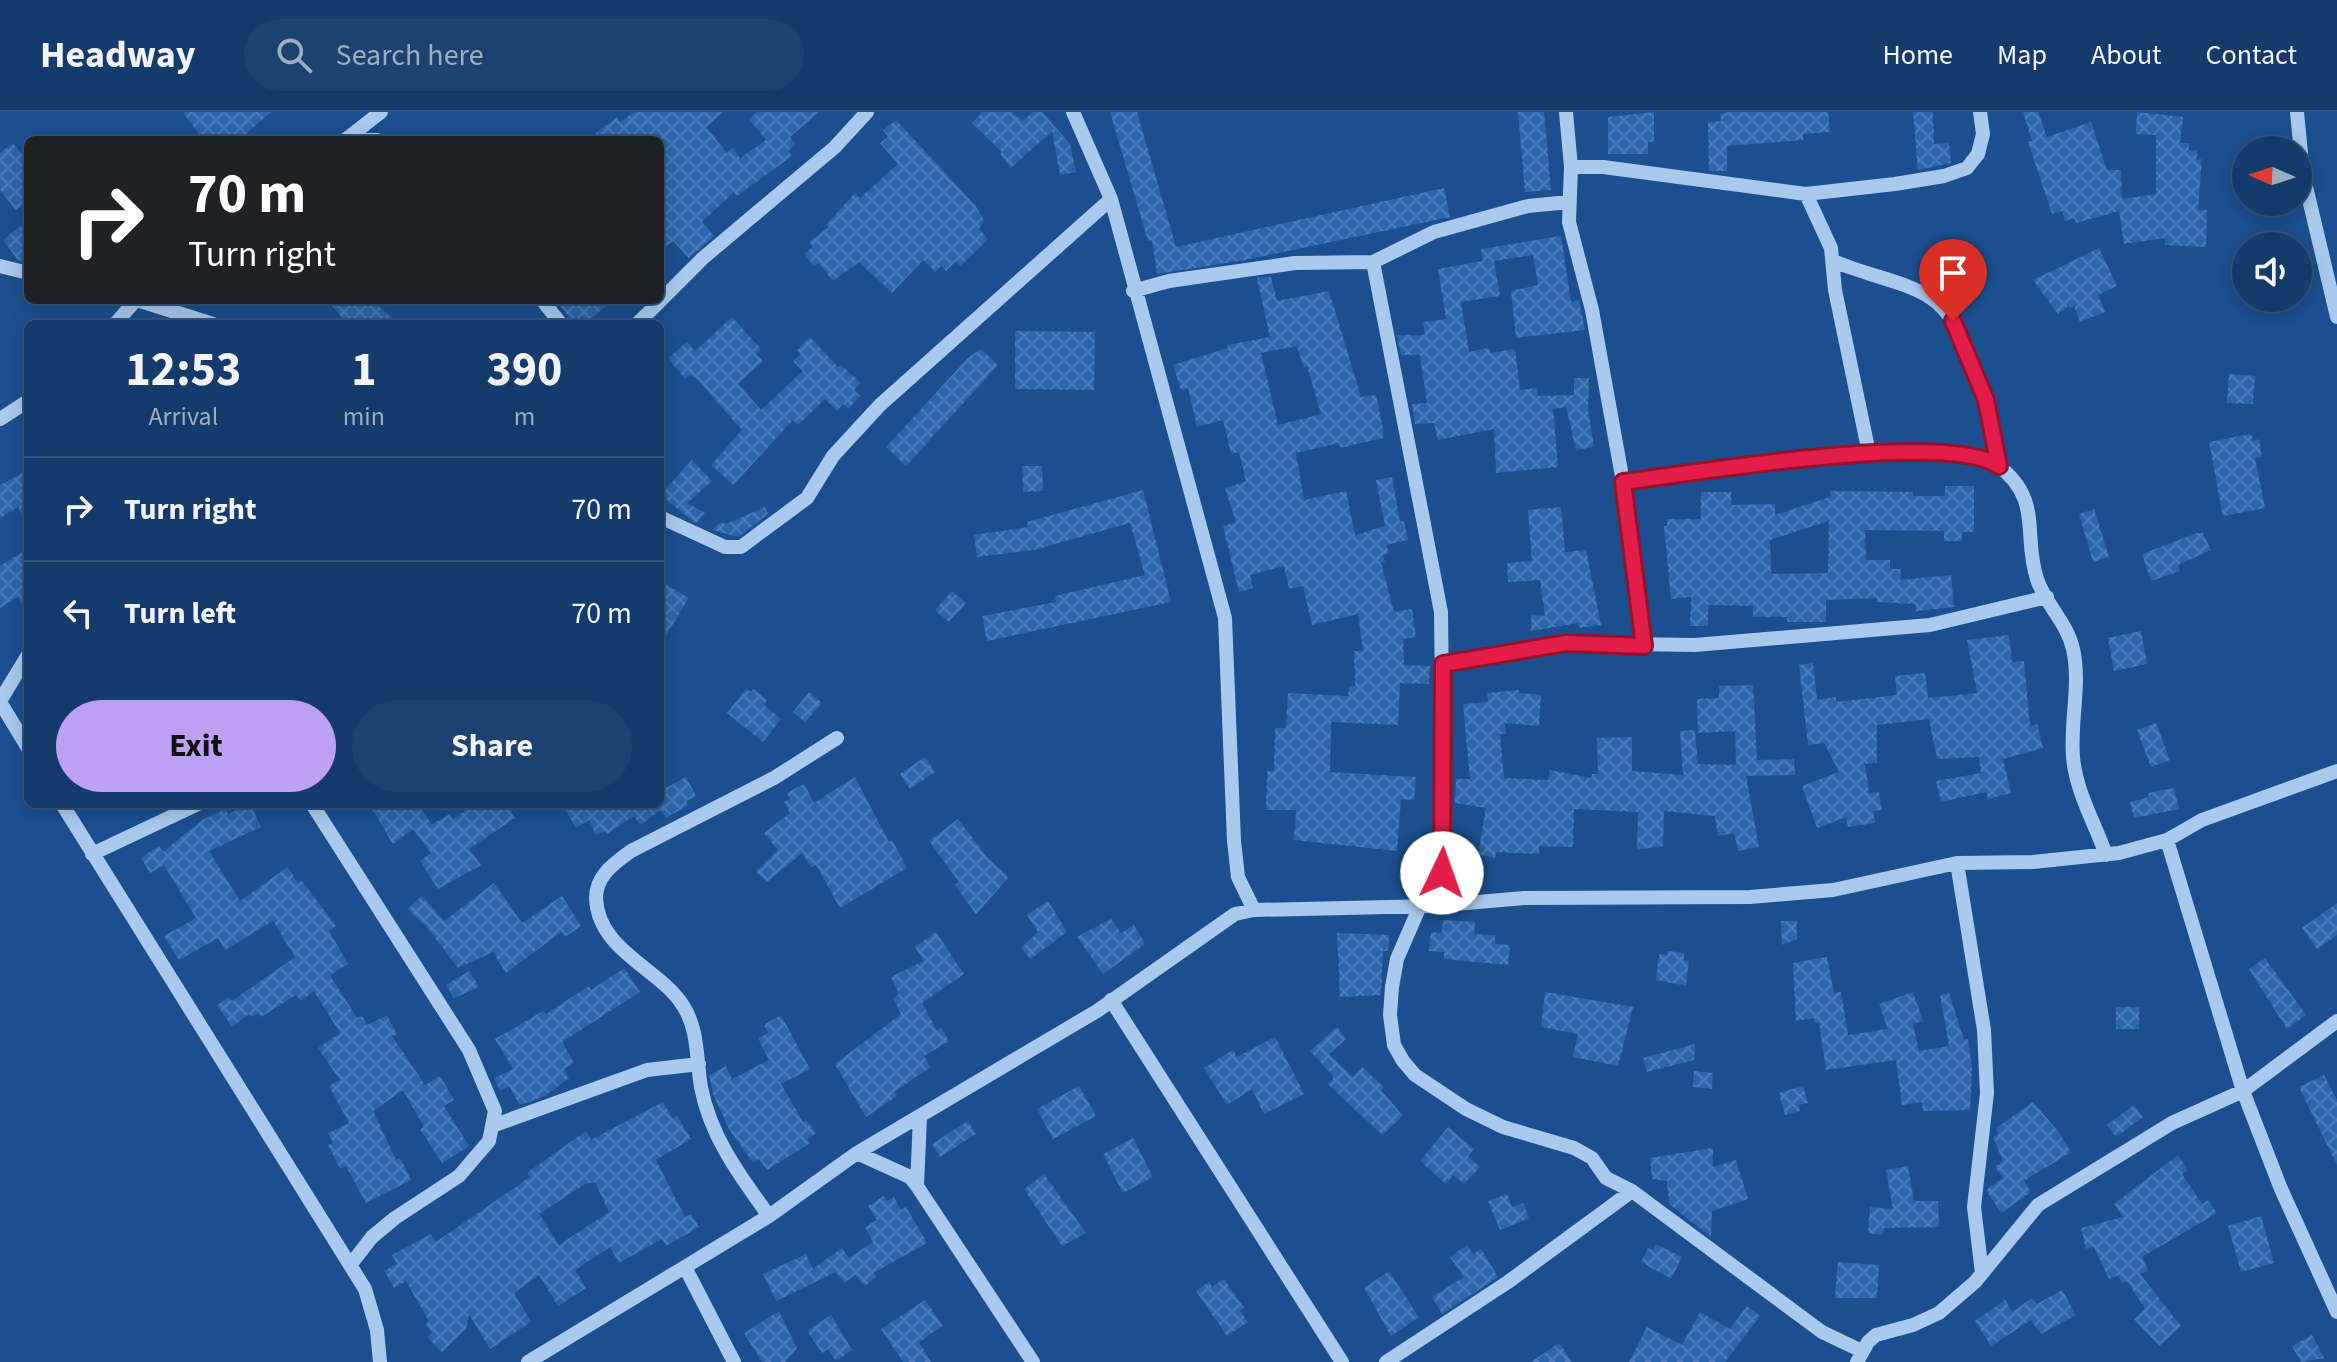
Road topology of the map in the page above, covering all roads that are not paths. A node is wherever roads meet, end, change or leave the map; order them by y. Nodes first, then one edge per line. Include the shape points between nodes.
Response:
1 (381, 112) edge
2 (867, 112) edge
3 (1073, 112) edge
4 (1566, 112) edge
5 (1980, 112) edge
6 (2297, 112) edge
7 (350, 136) edge
8 (1571, 167) junction
9 (1806, 194) junction
10 (1111, 199) junction
11 (1569, 202) junction
12 (1834, 261) junction
13 (1373, 262) junction
14 (2332, 263) edge
15 (0, 266) edge
16 (24, 272) edge
17 (1133, 291) junction
18 (664, 297) edge
19 (132, 304) edge
20 (149, 304) edge
21 (545, 304) edge
22 (657, 304) edge
23 (2337, 317) edge
24 (118, 320) edge
25 (200, 320) edge
26 (558, 320) edge
27 (641, 320) edge
28 (24, 404) edge
29 (0, 419) edge
30 (1869, 453) junction
31 (1999, 466) junction
32 (1623, 482) junction
33 (664, 519) edge
34 (2047, 597) junction
35 (1644, 646) junction
36 (24, 662) edge
37 (1443, 664) junction
38 (0, 701) edge
39 (837, 738) dead end
40 (24, 741) edge
41 (2337, 771) edge
42 (64, 808) edge
43 (190, 808) edge
44 (315, 808) edge
45 (2167, 840) junction
46 (92, 854) junction
47 (2106, 855) junction
48 (1957, 863) junction
49 (1426, 906) junction
50 (1254, 910) junction
51 (1111, 1000) junction
52 (2337, 1021) edge
53 (699, 1064) junction
54 (2243, 1091) junction
55 (920, 1117) junction
56 (495, 1125) junction
57 (857, 1153) junction
58 (917, 1186) junction
59 (1632, 1191) junction
60 (769, 1216) junction
61 (351, 1264) junction
62 (685, 1267) junction
63 (1982, 1273) junction
64 (2337, 1312) edge
65 (1859, 1356) edge
66 (380, 1362) edge
67 (528, 1362) edge
68 (734, 1362) edge
69 (1033, 1362) edge
70 (1342, 1362) edge
71 (1386, 1362) edge

1 - 7 street
2 - 18 street via 835,147
3 - 10 street
4 - 8 street
5 - 9 street via 1981,144 1967,168 1907,182
6 - 14 street via 2303,174
8 - 9 street
8 - 11 street
9 - 12 street
10 - 17 street
10 - 33 street via 880,405 833,456 807,498 741,547 725,547
11 - 13 street via 1528,206 1434,232
11 - 32 street via 1571,234 1592,310
12 - 30 street via 1835,290
12 - 31 street via 1914,290 1941,306 1973,364
13 - 17 street via 1295,263
13 - 37 street via 1441,612
14 - 23 street
15 - 16 street
17 - 50 street via 1225,618 1236,865
19 - 24 street
20 - 25 street
21 - 26 street
22 - 27 street
28 - 29 street
30 - 31 street via 1968,455 1986,457
30 - 32 street
31 - 34 street via 2026,502 2032,519 2032,558
32 - 35 street
34 - 35 street via 1930,625
34 - 47 street via 2068,630 2074,651 2073,760
35 - 37 street via 1566,643
36 - 38 street
37 - 49 street via 1442,873
38 - 40 street
39 - 53 street via 774,778 631,851 599,881 596,898 611,937 683,1005
41 - 45 street via 2202,820
42 - 46 street
43 - 46 street
44 - 56 street via 469,1050 495,1111
45 - 47 street
45 - 54 street
46 - 61 street
47 - 48 street
48 - 49 street via 1833,890 1777,895 1524,898
48 - 63 street via 1984,1030 1987,1093 1974,1207
49 - 50 street
49 - 59 street via 1397,959 1392,987 1394,1045 1403,1061 1466,1109 1503,1127 1574,1148 1592,1158 1606,1178
50 - 51 street via 1235,914
51 - 55 street
51 - 70 street
52 - 54 street
53 - 56 street via 647,1070
53 - 60 street via 714,1130
54 - 63 street via 2172,1123 2038,1205
54 - 64 street
55 - 57 street
55 - 58 street
56 - 61 street via 489,1141 459,1176 395,1218
57 - 58 street via 910,1177
57 - 60 street
58 - 69 street
59 - 65 street
59 - 71 street
60 - 62 street
61 - 66 street via 373,1310
62 - 67 street
62 - 68 street
63 - 65 street via 1939,1313 1876,1335

